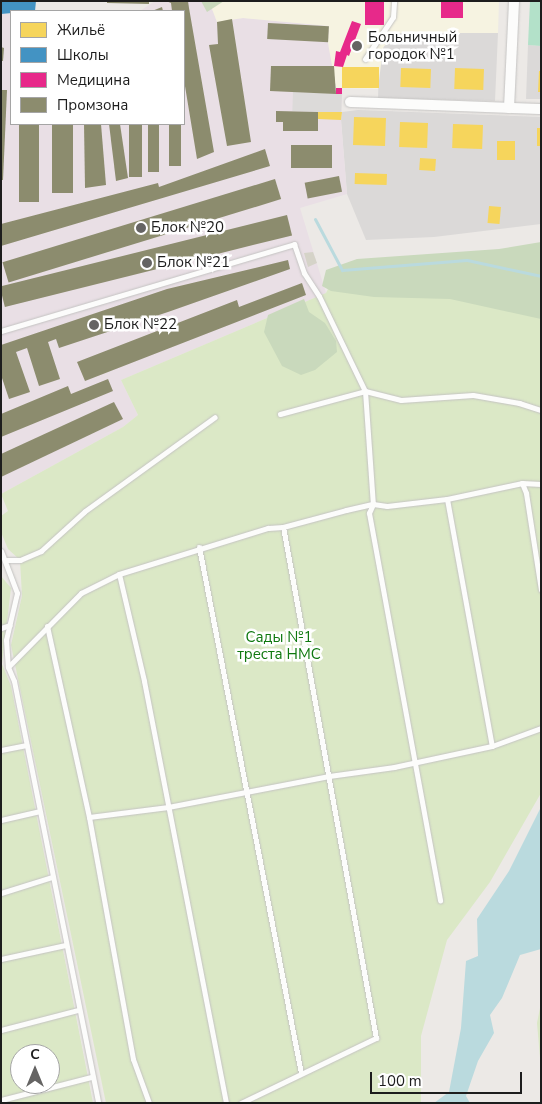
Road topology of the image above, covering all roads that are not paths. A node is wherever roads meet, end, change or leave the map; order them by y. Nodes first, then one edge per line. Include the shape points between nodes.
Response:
1 (394, 1) edge
2 (514, 1) edge
3 (366, 59) dead end
4 (350, 102) dead end
5 (509, 108) junction
6 (541, 109) edge
7 (1, 331) edge
8 (365, 391) junction
9 (541, 410) edge
10 (280, 414) dead end
11 (216, 417) dead end
12 (522, 483) junction
13 (541, 484) edge
14 (447, 499) junction
15 (373, 504) junction
16 (283, 527) junction
17 (200, 547) junction
18 (1, 551) edge
19 (7, 560) junction
20 (119, 574) junction
21 (541, 590) edge
22 (10, 625) junction
23 (47, 626) junction
24 (1, 628) edge
25 (8, 667) junction
26 (541, 728) edge
27 (26, 745) junction
28 (492, 746) junction
29 (1, 750) edge
30 (414, 761) junction
31 (329, 776) junction
32 (246, 792) junction
33 (168, 807) junction
34 (39, 811) junction
35 (89, 817) junction
36 (1, 820) edge
37 (52, 877) junction
38 (1, 893) edge
39 (440, 901) dead end
40 (66, 945) junction
41 (1, 959) edge
42 (78, 1010) junction
43 (1, 1030) edge
44 (301, 1073) junction
45 (91, 1076) junction
46 (1, 1100) edge
47 (98, 1103) edge
48 (149, 1103) edge
49 (226, 1103) edge
50 (241, 1103) edge

1 - 3 lane via 393,17
2 - 5 street
4 - 5 street
5 - 6 street
7 - 8 lane via 294,244 304,273 319,296
8 - 9 lane via 401,400 473,396
8 - 10 lane
8 - 15 lane
11 - 19 lane via 85,511 41,551 20,560
12 - 13 lane
12 - 14 lane
12 - 21 lane
14 - 15 lane via 387,506
14 - 28 lane
15 - 16 lane
15 - 30 lane via 369,513
16 - 17 lane via 268,528
16 - 31 lane
17 - 20 lane
17 - 32 lane
18 - 19 lane
19 - 22 lane via 18,593
20 - 23 lane via 81,593
20 - 33 lane
22 - 24 lane
22 - 25 lane via 6,640
23 - 25 lane
23 - 35 lane
25 - 27 lane via 14,681
26 - 28 lane
27 - 29 lane
27 - 34 lane
28 - 30 lane
30 - 31 lane
30 - 39 lane
31 - 32 lane
31 - 44 lane via 376,1038
32 - 33 lane
32 - 44 lane
33 - 35 lane
33 - 49 lane
34 - 36 lane
34 - 37 lane
35 - 48 lane via 133,1059
37 - 38 lane
37 - 40 lane
40 - 41 lane
40 - 42 lane
42 - 43 lane
42 - 45 lane
44 - 50 lane
45 - 46 lane
45 - 47 lane

